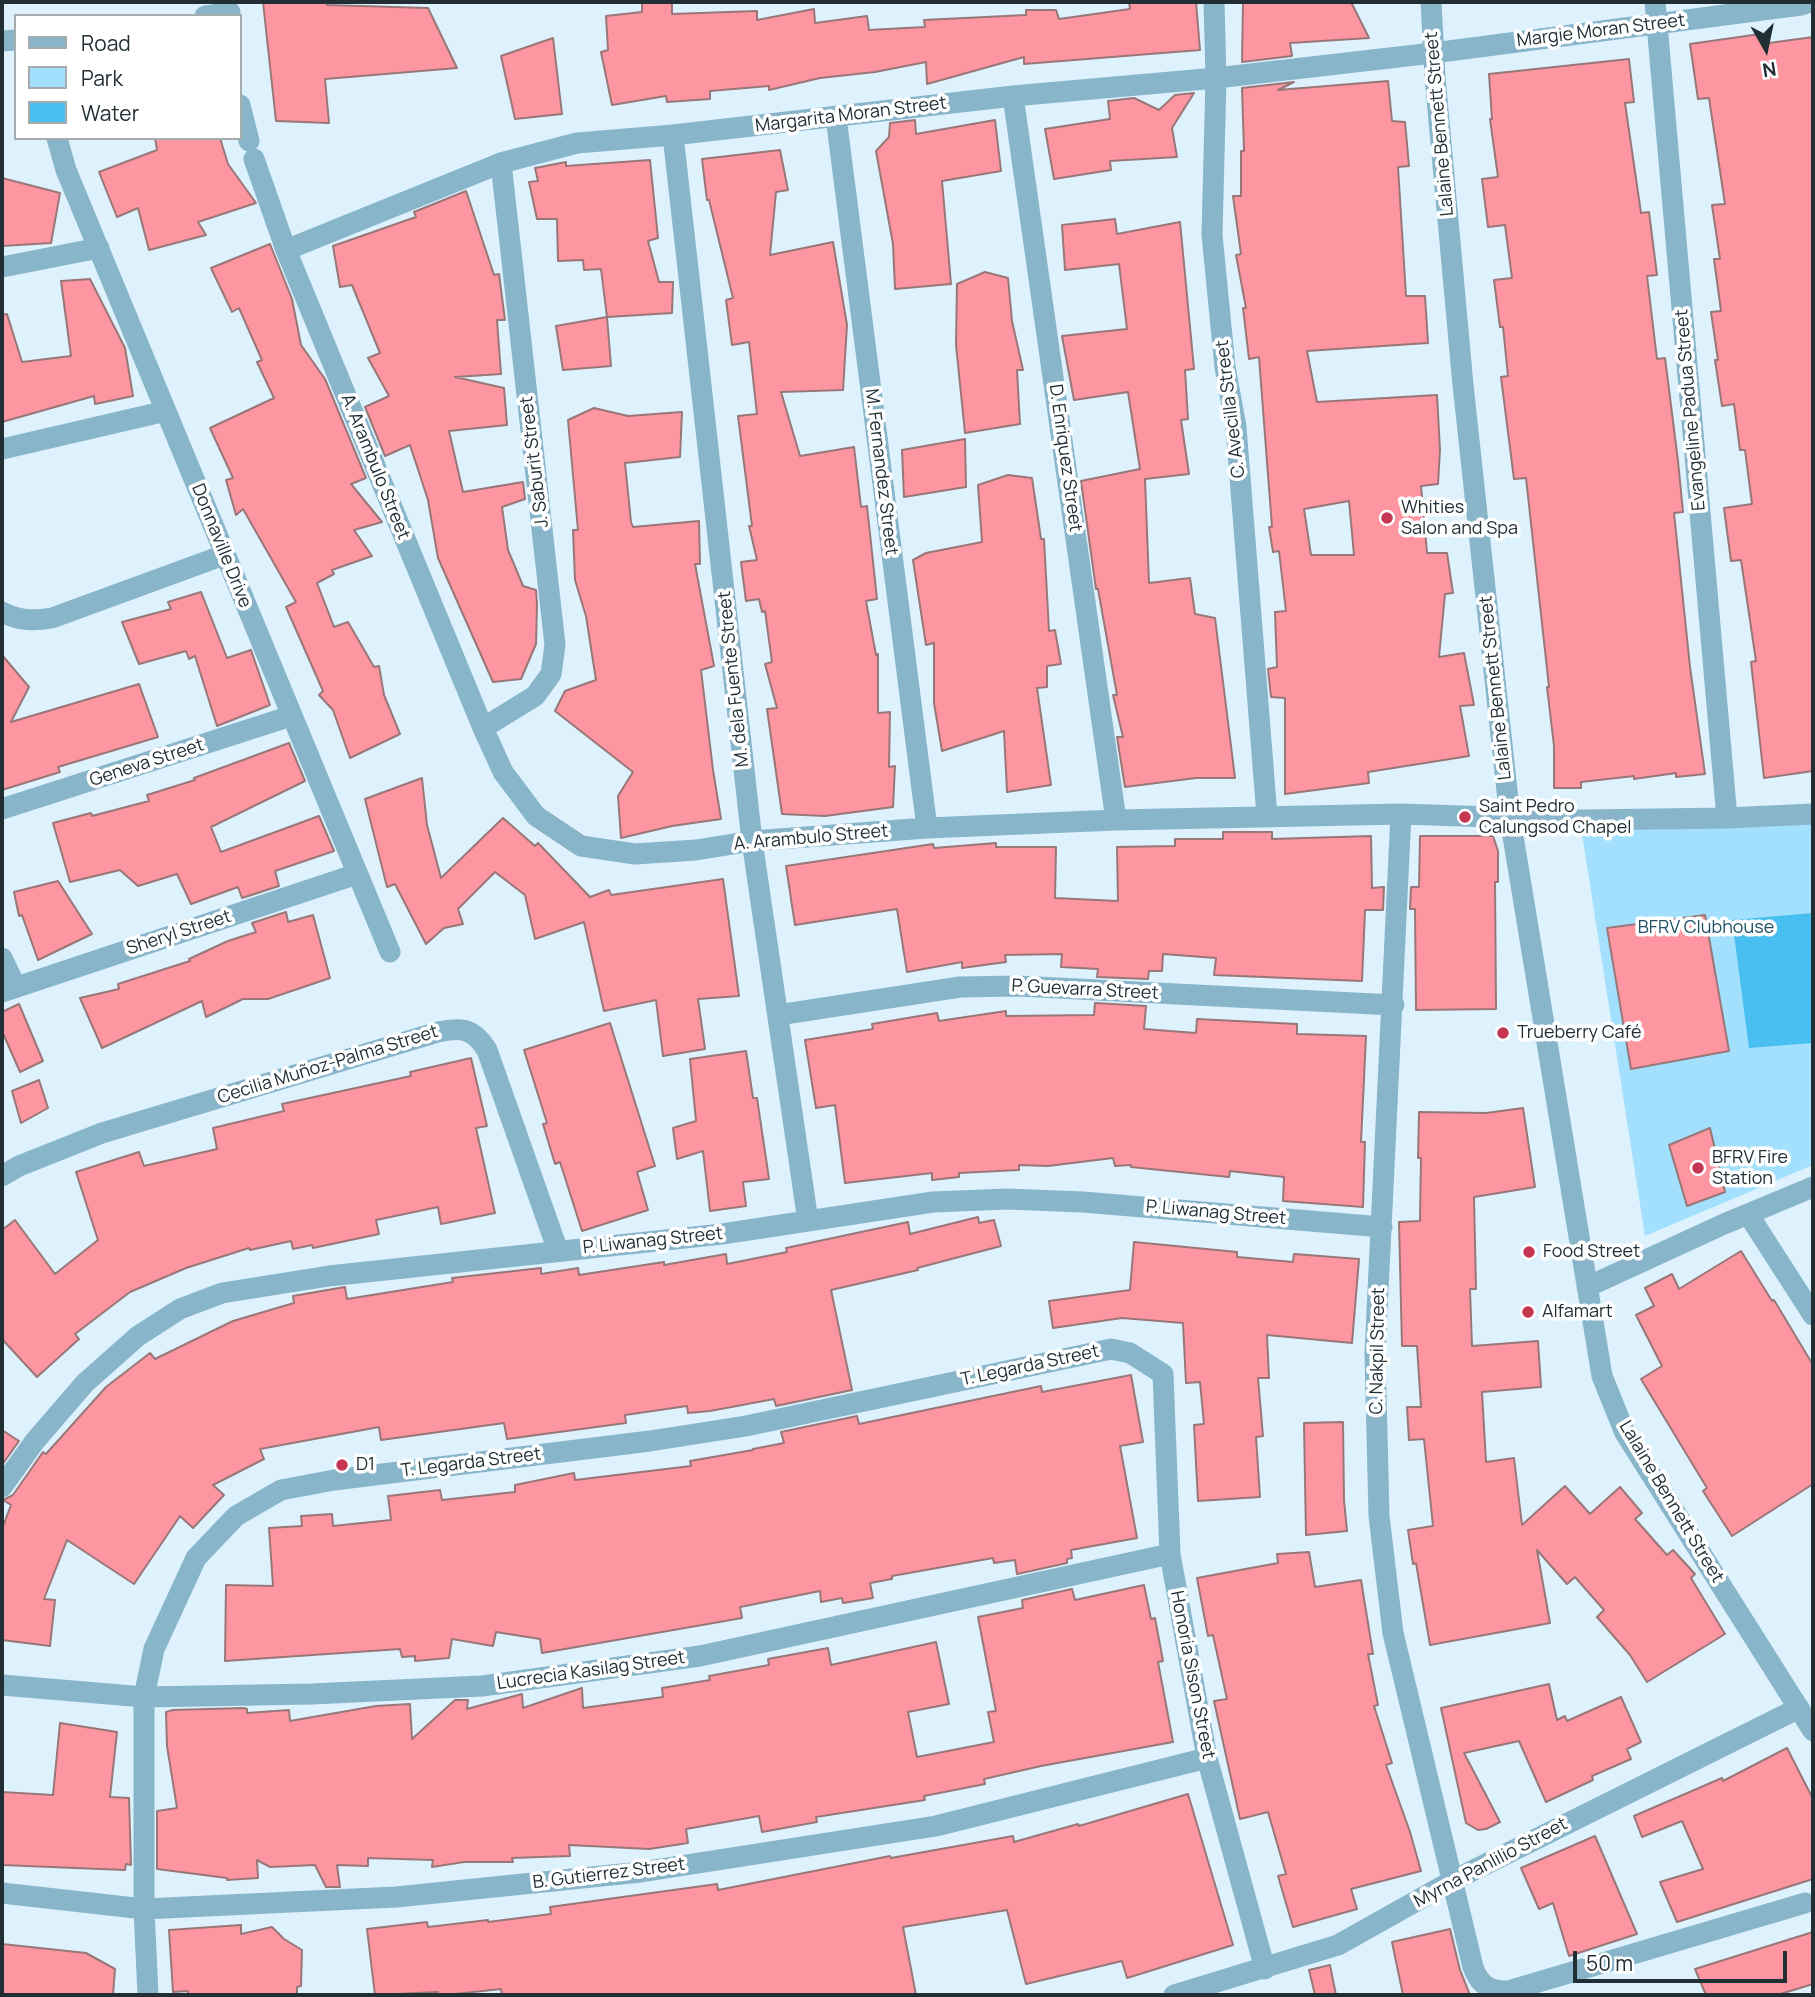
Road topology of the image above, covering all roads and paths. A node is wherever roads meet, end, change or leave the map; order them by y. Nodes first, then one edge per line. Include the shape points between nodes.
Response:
1 (1214, 2) edge
2 (1431, 2) edge
3 (1655, 2) edge
4 (1811, 2) edge
5 (1656, 24) junction
6 (1433, 53) junction
7 (1216, 78) junction
8 (1013, 96) junction
9 (242, 113) edge
10 (836, 117) junction
11 (673, 135) junction
12 (58, 140) edge
13 (500, 163) junction
14 (99, 248) junction
15 (286, 250) junction
16 (2, 267) edge
17 (166, 411) junction
18 (2, 449) edge
19 (224, 555) junction
20 (2, 612) edge
21 (291, 716) junction
22 (483, 728) junction
23 (2, 809) edge
24 (1401, 814) junction
25 (1813, 814) edge
26 (1267, 816) junction
27 (1510, 818) junction
28 (1727, 818) junction
29 (1116, 820) junction
30 (927, 828) junction
31 (752, 841) junction
32 (357, 874) junction
33 (390, 952) dead end
34 (2, 958) edge
35 (9, 989) edge
36 (1394, 1005) junction
37 (778, 1015) junction
38 (2, 1176) edge
39 (1813, 1187) edge
40 (1748, 1214) junction
41 (808, 1221) junction
42 (1382, 1227) junction
43 (558, 1251) junction
44 (1587, 1287) junction
45 (1813, 1315) edge
46 (1163, 1374) joint
47 (2, 1487) edge
48 (1170, 1555) junction
49 (2, 1685) edge
50 (144, 1697) junction
51 (1798, 1708) junction
52 (1813, 1731) edge
53 (1207, 1758) junction
54 (1452, 1881) junction
55 (2, 1893) edge
56 (1805, 1903) dead end
57 (145, 1909) junction
58 (1265, 1969) junction
59 (148, 1995) edge
60 (1174, 1995) edge

1 - 7 street, C. Avecilla Street
2 - 6 street, Lalaine Bennett Street
3 - 5 street, Evangeline Padua Street
4 - 5 street, Margie Moran Street
5 - 6 street, Margie Moran Street
5 - 28 street, Evangeline Padua Street
6 - 7 street, Margarita Moran Street
6 - 27 street, Lalaine Bennett Street
7 - 8 street, Margarita Moran Street
7 - 26 street, C. Avecilla Street via 1212,235 1236,428
8 - 10 street, Margarita Moran Street
8 - 29 street, D. Enriquez Street
9 - 15 street, A. Arambulo Street
10 - 11 street, Margarita Moran Street
10 - 30 street, M. Fernandez Street
11 - 13 street, Margarita Moran Street via 577,144
11 - 31 street, M. dela Fuente Street
12 - 14 street, Donnaville Drive
13 - 15 street, Margarita Moran Street
13 - 22 street, J. Saburit Street via 555,645 551,674 535,696
14 - 16 street
14 - 17 street, Donnaville Drive
15 - 22 street, A. Arambulo Street
17 - 18 street
17 - 19 street, Donnaville Drive
19 - 20 street via 52,618 33,621
19 - 21 street, Donnaville Drive
21 - 23 street, Geneva Street
21 - 32 street, Donnaville Drive
22 - 31 street, A. Arambulo Street via 503,772 536,816 581,846 635,854
24 - 26 street, A. Arambulo Street
24 - 27 street, A. Arambulo Street
24 - 36 street, C. Nakpil Street
25 - 28 street, A. Arambulo Street
26 - 29 street, A. Arambulo Street
27 - 28 street, A. Arambulo Street
27 - 44 street, Lalaine Bennett Street
29 - 30 street, A. Arambulo Street
30 - 31 street, A. Arambulo Street
31 - 37 street, M. dela Fuente Street
32 - 33 street, Donnaville Drive
32 - 35 street, Sheryl Street
34 - 35 street
36 - 37 street, P. Guevarra Street via 1018,986 960,987
36 - 42 street, C. Nakpil Street
37 - 41 street, M. dela Fuente Street
38 - 43 street, Cecilia Muñoz-Palma Street via 102,1133 438,1032 468,1030 486,1050
39 - 40 street
40 - 44 street
40 - 45 street
41 - 42 street, P. Liwanag Street via 933,1202 1007,1199
41 - 43 street, P. Liwanag Street
42 - 54 street, C. Nakpil Street via 1376,1353 1379,1517 1393,1633
43 - 47 street, P. Liwanag Street via 329,1276 222,1293 180,1309 138,1336 85,1383
44 - 51 street, Lalaine Bennett Street via 1602,1376 1625,1433
46 - 48 street, Honoria Sison Street
46 - 50 street, T. Legarda Street via 1130,1353 1111,1349 746,1426 281,1490 236,1516 196,1558 154,1650
48 - 50 street, Lucrecia Kasilag Street via 673,1660 482,1686
48 - 53 street, Honoria Sison Street
49 - 50 street, Lucrecia Kasilag Street
50 - 57 street, T. Legarda Street
51 - 52 street, Lalaine Bennett Street
51 - 54 street, Myrna Panlilio Street
53 - 57 street, B. Gutierrez Street via 936,1826 640,1872 396,1897
53 - 58 street, Honoria Sison Street
54 - 56 street, C. Nakpil Street via 1477,1979 1496,1991
54 - 58 street, Myrna Panlilio Street via 1338,1945
55 - 57 street, B. Gutierrez Street
57 - 59 street, T. Legarda Street
58 - 60 street, Myrna Panlilio Street

